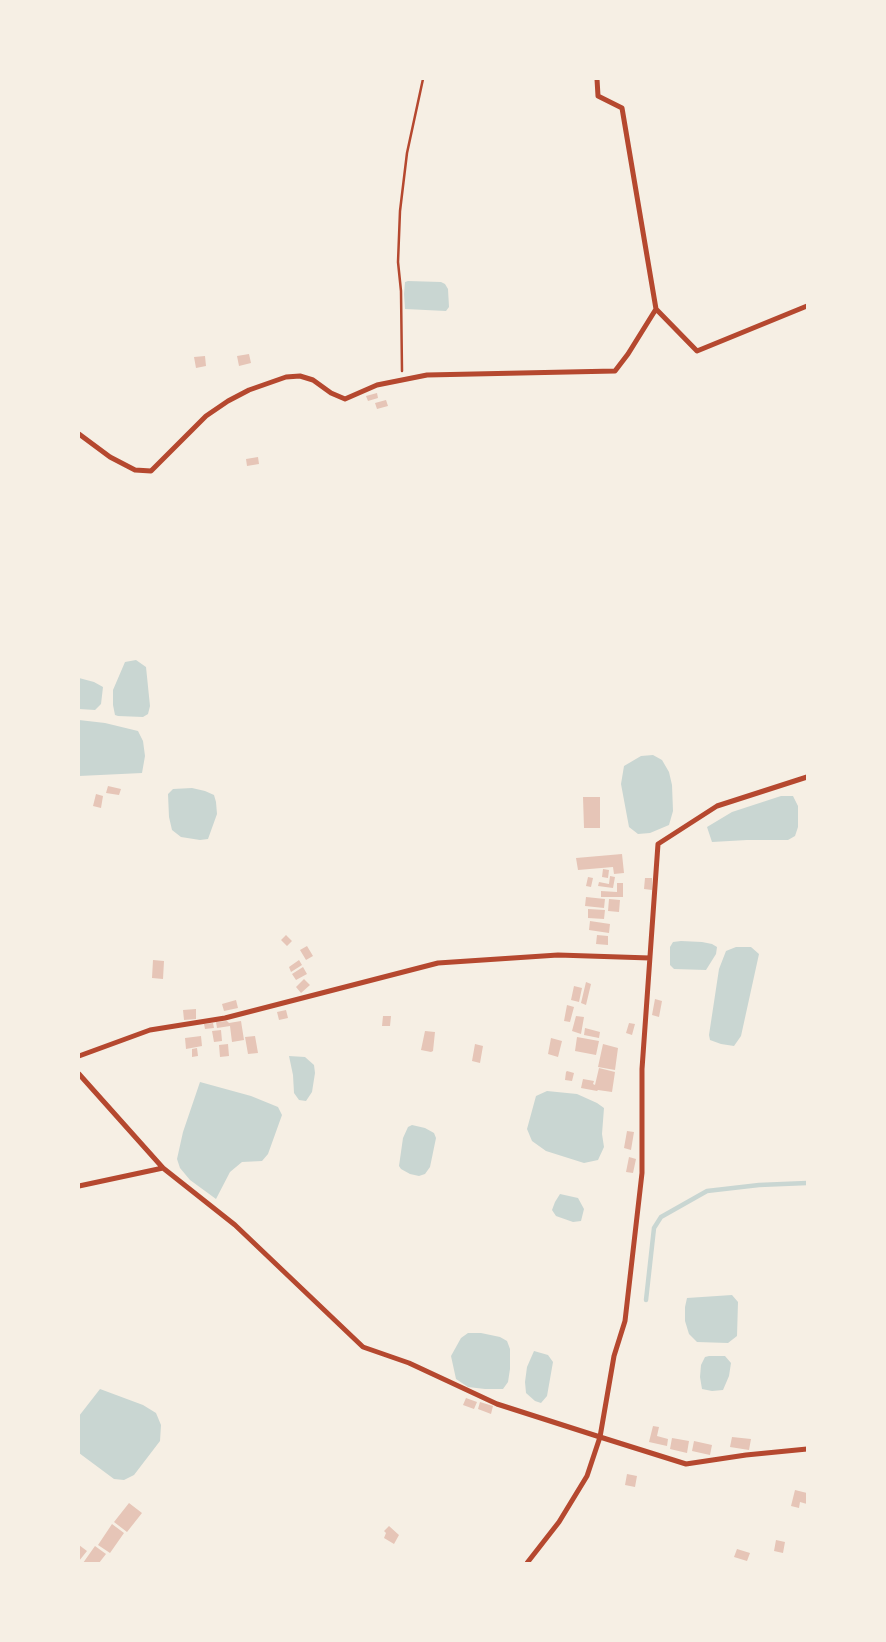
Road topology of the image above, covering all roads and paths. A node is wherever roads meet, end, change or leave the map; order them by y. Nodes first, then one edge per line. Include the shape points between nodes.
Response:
1 (422, 79) edge
2 (597, 79) edge
3 (807, 306) edge
4 (656, 310) junction
5 (402, 380) junction
6 (79, 434) edge
7 (807, 777) edge
8 (650, 958) junction
9 (79, 1056) edge
10 (79, 1074) edge
11 (163, 1168) junction
12 (79, 1186) edge
13 (600, 1437) junction
14 (807, 1450) edge
15 (527, 1563) edge

1 - 5 path via 407,153 400,211 398,262
2 - 4 street via 598,96 622,108
3 - 4 street via 697,351
4 - 5 street via 615,371 427,375
5 - 6 street via 377,385 345,399 300,376 268,382 228,401 206,416 151,471 135,470 110,457
7 - 8 street via 717,806 658,844
8 - 9 street via 558,955 438,963 225,1018 150,1030
8 - 13 street via 642,1069 642,1174 625,1321 614,1356
10 - 11 street
11 - 12 street
11 - 13 street via 235,1225 363,1347 409,1363 497,1404
13 - 14 street via 686,1464
13 - 15 street via 587,1476 559,1522

